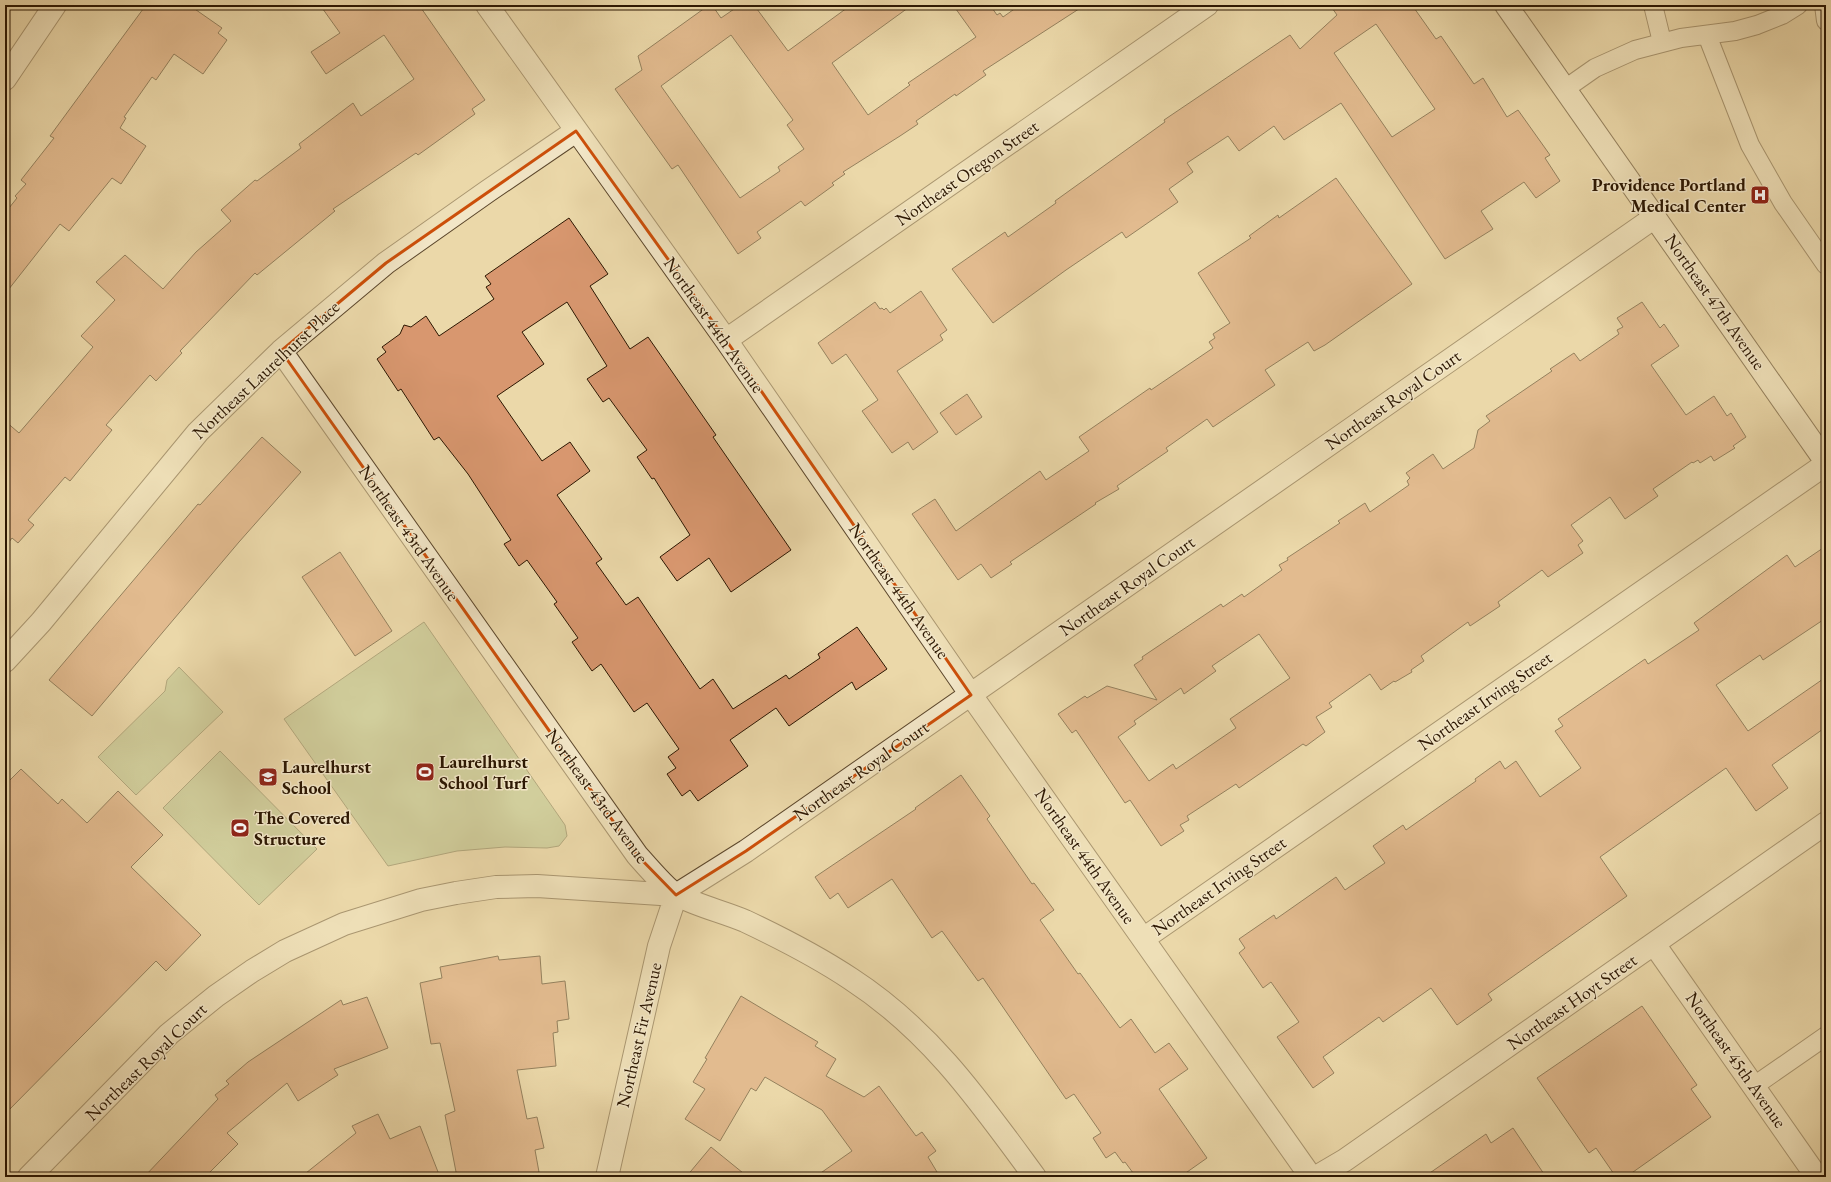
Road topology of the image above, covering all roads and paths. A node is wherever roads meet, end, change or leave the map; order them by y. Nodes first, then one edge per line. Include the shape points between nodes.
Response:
1 (55, 5) edge
2 (487, 5) edge
3 (1207, 5) edge
4 (1506, 5) edge
5 (1653, 5) edge
6 (1798, 5) edge
7 (1824, 5) edge
8 (1826, 22) edge
9 (1707, 34) junction
10 (1662, 42) junction
11 (5, 79) edge
12 (1565, 89) junction
13 (576, 131) junction
14 (1656, 217) junction
15 (1826, 265) edge
16 (726, 340) junction
17 (281, 351) junction
18 (1826, 463) edge
19 (5, 662) edge
20 (971, 695) junction
21 (1826, 823) edge
22 (676, 895) junction
23 (1143, 939) junction
24 (1654, 944) junction
25 (1826, 1036) edge
26 (1754, 1086) junction
27 (29, 1177) edge
28 (607, 1177) edge
29 (1035, 1177) edge
30 (1311, 1177) edge
31 (1316, 1177) edge
32 (1817, 1177) edge

1 - 11 street
2 - 13 street, Northeast 44th Avenue
3 - 16 street, Northeast Oregon Street
4 - 12 street, Northeast 47th Avenue
5 - 10 lane
6 - 9 lane via 1757,25
7 - 8 lane
9 - 10 lane
9 - 15 lane via 1750,145 1783,203
10 - 12 lane via 1614,58
12 - 14 street, Northeast 47th Avenue
13 - 16 street, Northeast 44th Avenue
13 - 17 street, Northeast Laurelhurst Place via 386,264
14 - 18 street, Northeast 47th Avenue
14 - 20 street, Northeast Royal Court
16 - 20 street, Northeast 44th Avenue
17 - 19 street, Northeast Laurelhurst Place via 198,432
17 - 22 street, Northeast 43rd Avenue via 637,855
18 - 23 street, Northeast Irving Street
20 - 22 street, Northeast Royal Court via 746,851
20 - 23 street, Northeast 44th Avenue
21 - 24 street, Northeast Hoyt Street
22 - 27 street, Northeast Royal Court via 537,886 496,887 421,900 344,924 285,951 252,970 216,996 169,1034
22 - 28 street, Northeast Fir Avenue via 659,946
22 - 29 street, Northeast 43rd Avenue via 745,922 796,947 851,979 885,1003 928,1041 968,1086
23 - 30 street, Northeast 44th Avenue
24 - 26 street, Northeast 45th Avenue
24 - 31 street, Northeast Hoyt Street via 1345,1160
25 - 26 lane
26 - 32 street, Northeast 45th Avenue

